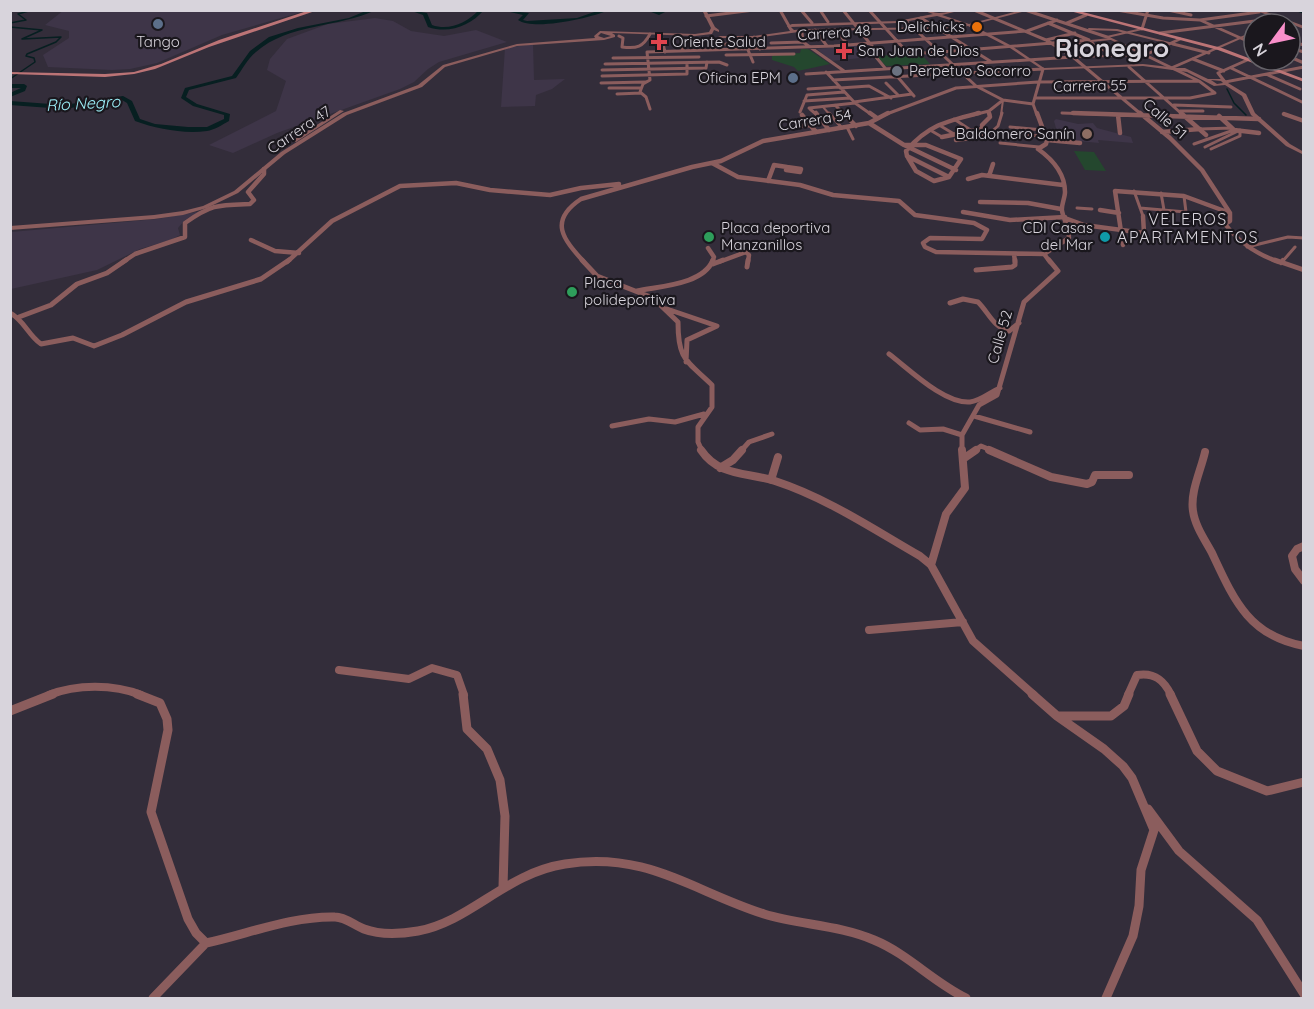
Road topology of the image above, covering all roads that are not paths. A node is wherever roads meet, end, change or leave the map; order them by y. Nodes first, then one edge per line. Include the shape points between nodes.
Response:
1 (307, 10) edge
2 (316, 10) edge
3 (704, 10) edge
4 (754, 10) edge
5 (780, 10) edge
6 (801, 10) edge
7 (820, 10) edge
8 (843, 10) edge
9 (869, 10) edge
10 (924, 10) edge
11 (960, 10) edge
12 (974, 10) edge
13 (1068, 10) edge
14 (1117, 10) edge
15 (1168, 10) edge
16 (1189, 10) edge
17 (1221, 10) edge
18 (1026, 11) edge
19 (1258, 11) edge
20 (1147, 12) edge
21 (939, 15) junction
22 (1086, 15) junction
23 (1191, 15) junction
24 (706, 16) junction
25 (1234, 16) junction
26 (921, 18) junction
27 (995, 19) junction
28 (1057, 20) junction
29 (1198, 20) junction
30 (906, 21) junction
31 (828, 22) junction
32 (852, 22) junction
33 (879, 22) junction
34 (812, 23) junction
35 (1048, 23) junction
36 (1067, 23) junction
37 (1242, 23) edge
38 (792, 25) junction
39 (969, 25) junction
40 (1057, 26) junction
41 (1212, 27) junction
42 (937, 28) junction
43 (1087, 29) junction
44 (1142, 29) junction
45 (815, 30) junction
46 (836, 30) junction
47 (886, 30) junction
48 (914, 30) junction
49 (860, 31) junction
50 (1027, 31) junction
51 (1070, 31) junction
52 (607, 32) junction
53 (800, 32) junction
54 (1129, 32) junction
55 (1075, 33) junction
56 (1160, 33) junction
57 (650, 34) junction
58 (661, 34) junction
59 (717, 34) junction
60 (779, 34) junction
61 (986, 34) junction
62 (681, 35) junction
63 (768, 35) junction
64 (598, 36) junction
65 (620, 36) junction
66 (702, 36) junction
67 (754, 37) junction
68 (951, 37) junction
69 (612, 38) junction
70 (730, 38) junction
71 (741, 38) junction
72 (1108, 38) junction
73 (924, 39) junction
74 (1180, 39) junction
75 (1240, 39) joint
76 (1046, 40) junction
77 (896, 41) junction
78 (1090, 41) junction
79 (802, 42) junction
80 (771, 43) junction
81 (784, 43) junction
82 (869, 43) junction
83 (732, 44) junction
84 (847, 44) junction
85 (1055, 44) junction
86 (1173, 44) junction
87 (703, 45) junction
88 (826, 46) junction
89 (808, 47) junction
90 (1011, 47) junction
91 (774, 48) junction
92 (760, 49) junction
93 (1220, 49) junction
94 (734, 50) junction
95 (747, 50) junction
96 (972, 50) junction
97 (703, 51) junction
98 (665, 52) junction
99 (942, 52) junction
100 (1209, 53) junction
101 (684, 54) junction
102 (777, 54) junction
103 (794, 54) dead end
104 (1144, 54) junction
105 (647, 55) junction
106 (736, 55) junction
107 (750, 55) junction
108 (1110, 55) junction
109 (1242, 55) edge
110 (726, 56) dead end
111 (699, 57) dead end
112 (1073, 57) junction
113 (613, 58) dead end
114 (1031, 59) junction
115 (1193, 59) junction
116 (991, 61) junction
117 (706, 62) junction
118 (753, 62) dead end
119 (648, 63) junction
120 (686, 63) junction
121 (1242, 63) edge
122 (605, 64) dead end
123 (726, 64) dead end
124 (739, 64) dead end
125 (954, 64) junction
126 (1128, 67) junction
127 (1174, 67) junction
128 (688, 68) junction
129 (888, 68) junction
130 (1084, 68) junction
131 (1231, 68) junction
132 (69, 69) junction
133 (648, 69) junction
134 (1004, 69) junction
135 (1042, 69) junction
136 (33, 70) junction
137 (602, 70) dead end
138 (11, 71) edge
139 (844, 71) junction
140 (1223, 71) junction
141 (43, 72) junction
142 (826, 72) junction
143 (962, 72) junction
144 (1278, 72) edge
145 (1283, 72) edge
146 (806, 74) dead end
147 (649, 75) junction
148 (1268, 75) junction
149 (602, 76) dead end
150 (898, 76) junction
151 (1252, 78) junction
152 (1200, 79) junction
153 (833, 80) junction
154 (1100, 81) junction
155 (1146, 81) junction
156 (1304, 81) edge
157 (646, 82) junction
158 (1038, 82) junction
159 (601, 83) dead end
160 (886, 83) dead end
161 (1224, 83) junction
162 (974, 85) junction
163 (859, 86) junction
164 (640, 87) junction
165 (840, 87) junction
166 (609, 88) dead end
167 (808, 89) dead end
168 (1302, 91) edge
169 (844, 92) junction
170 (617, 93) dead end
171 (640, 93) junction
172 (912, 94) junction
173 (898, 95) junction
174 (1288, 96) junction
175 (1121, 97) junction
176 (850, 98) junction
177 (891, 98) junction
178 (1035, 98) junction
179 (1165, 98) junction
180 (922, 99) junction
181 (826, 100) junction
182 (873, 100) junction
183 (1003, 100) junction
184 (805, 101) junction
185 (854, 103) junction
186 (1304, 103) edge
187 (1033, 104) junction
188 (833, 105) junction
189 (1174, 105) junction
190 (823, 107) junction
191 (809, 108) junction
192 (650, 109) dead end
193 (988, 111) junction
194 (1180, 111) junction
195 (1062, 113) dead end
196 (801, 114) junction
197 (815, 114) junction
198 (1284, 114) dead end
199 (1118, 115) junction
200 (1142, 116) junction
201 (1186, 116) junction
202 (1219, 116) junction
203 (877, 118) junction
204 (954, 119) junction
205 (1259, 119) junction
206 (1304, 121) edge
207 (869, 123) junction
208 (320, 124) junction
209 (810, 125) junction
210 (939, 125) junction
211 (329, 126) junction
212 (798, 126) dead end
213 (856, 126) junction
214 (1010, 127) dead end
215 (845, 128) junction
216 (982, 129) junction
217 (1200, 129) junction
218 (1233, 129) junction
219 (829, 130) junction
220 (930, 130) junction
221 (1043, 130) junction
222 (1240, 130) junction
223 (972, 131) junction
224 (816, 132) junction
225 (1008, 132) dead end
226 (1162, 132) junction
227 (1120, 133) dead end
228 (1259, 133) dead end
229 (954, 134) junction
230 (1206, 135) dead end
231 (986, 136) junction
232 (942, 137) joint
233 (1047, 138) junction
234 (852, 139) dead end
235 (956, 141) dead end
236 (915, 143) junction
237 (1000, 143) dead end
238 (1080, 143) dead end
239 (1194, 144) dead end
240 (904, 145) junction
241 (1039, 147) junction
242 (1205, 147) dead end
243 (910, 148) junction
244 (1211, 149) dead end
245 (1304, 154) edge
246 (907, 156) junction
247 (712, 163) junction
248 (993, 164) dead end
249 (787, 166) dead end
250 (264, 169) junction
251 (956, 170) junction
252 (991, 176) junction
253 (950, 177) junction
254 (968, 179) dead end
255 (768, 181) junction
256 (637, 183) junction
257 (994, 184) dead end
258 (1063, 185) junction
259 (1134, 192) junction
260 (1161, 193) junction
261 (1009, 194) dead end
262 (1184, 196) junction
263 (980, 202) dead end
264 (1014, 202) junction
265 (1063, 207) junction
266 (1079, 208) dead end
267 (1140, 208) junction
268 (1090, 209) dead end
269 (1099, 210) dead end
270 (1164, 210) junction
271 (963, 212) dead end
272 (1119, 213) junction
273 (1230, 213) junction
274 (1143, 216) joint
275 (1065, 218) junction
276 (1084, 225) junction
277 (10, 227) edge
278 (1069, 228) junction
279 (1123, 231) junction
280 (1304, 238) edge
281 (251, 240) dead end
282 (1123, 245) dead end
283 (1247, 247) junction
284 (1295, 247) dead end
285 (708, 248) dead end
286 (298, 253) junction
287 (1014, 254) junction
288 (1044, 254) junction
289 (1281, 263) junction
290 (713, 264) junction
291 (747, 267) dead end
292 (976, 270) dead end
293 (1304, 270) edge
294 (637, 291) junction
295 (950, 303) dead end
296 (665, 309) junction
297 (10, 313) edge
298 (19, 316) junction
299 (1019, 323) junction
300 (889, 354) dead end
301 (686, 362) junction
302 (1000, 387) junction
303 (704, 414) junction
304 (974, 416) junction
305 (909, 423) dead end
306 (612, 426) dead end
307 (1030, 432) dead end
308 (772, 434) dead end
309 (962, 435) junction
310 (1205, 452) dead end
311 (778, 457) dead end
312 (963, 459) junction
313 (720, 468) junction
314 (1129, 475) dead end
315 (771, 480) junction
316 (1304, 546) edge
317 (931, 565) junction
318 (1304, 581) edge
319 (963, 622) junction
320 (869, 630) dead end
321 (1304, 646) edge
322 (339, 670) dead end
323 (10, 711) edge
324 (1057, 716) junction
325 (1304, 782) edge
326 (1143, 802) junction
327 (503, 887) junction
328 (206, 943) junction
329 (1304, 994) edge
330 (153, 999) edge
331 (966, 999) edge
332 (1106, 999) edge

1 - 132 main road via 144,67 115,72
2 - 141 main road via 135,72
3 - 24 street
4 - 24 street
5 - 38 street
6 - 34 street
7 - 31 street
8 - 32 street
9 - 33 street
10 - 21 street
11 - 21 street
12 - 27 street, Calle 51
13 - 22 main road
14 - 20 street
15 - 23 street
16 - 23 street
17 - 25 street
18 - 27 street
18 - 28 street
19 - 25 street
20 - 29 street via 1166,19
20 - 44 street
21 - 26 street
21 - 39 street
22 - 36 street
22 - 44 main road
23 - 29 street
24 - 59 street
25 - 29 street
26 - 30 street
26 - 42 street
27 - 39 street
27 - 50 street, Calle 51
28 - 35 street, Carrera 48
28 - 36 street
29 - 41 street
30 - 33 street
30 - 48 street
31 - 32 street
31 - 34 street
32 - 33 street
32 - 49 street
33 - 47 street
34 - 38 street
35 - 40 street
35 - 50 street, Carrera 48
36 - 40 street
36 - 43 street
37 - 41 street
38 - 53 street
38 - 53 street
39 - 42 street
39 - 61 street
40 - 51 street
41 - 56 street
41 - 75 street
42 - 48 street
42 - 68 street
43 - 51 street
43 - 54 street
43 - 72 street
44 - 54 street
44 - 56 main road
45 - 46 street
45 - 53 street
45 - 88 street
46 - 49 street
46 - 84 street
47 - 48 street
47 - 49 street
47 - 77 street
48 - 73 street
49 - 82 street
50 - 61 street, Carrera 48
50 - 76 street, Calle 51
51 - 55 street
52 - 59 street
52 - 64 street
52 - 69 street via 613,34
53 - 60 street
53 - 79 street
54 - 72 street
54 - 86 street
55 - 76 street
55 - 78 street
56 - 74 main road
57 - 58 street
57 - 65 street
57 - 65 street via 640,48 622,47
58 - 62 street
58 - 98 street
59 - 66 street
59 - 70 street
59 - 71 street
60 - 63 street
60 - 81 street
61 - 68 street, Carrera 48
61 - 90 street
62 - 66 street
62 - 101 street
63 - 67 street
63 - 80 street
64 - 69 street
64 - 208 street, Carrera 47 via 508,44 447,62 415,85 341,112
64 - 211 street, Carrera 47 via 517,45 458,61 438,69 420,86 353,110
65 - 69 street
66 - 87 street
67 - 71 street
67 - 92 street
68 - 73 street, Carrera 48
68 - 96 street
70 - 71 street
70 - 83 street
71 - 95 street
72 - 78 street
72 - 104 street
73 - 77 street, Carrera 48
73 - 99 street
74 - 86 street
74 - 93 main road
75 - 93 street
76 - 85 street, Calle 51
77 - 82 street, Carrera 48
77 - 99 street via 907,52
78 - 85 street
78 - 108 street
79 - 81 street
79 - 89 street
80 - 81 street
80 - 91 street
82 - 84 street, Carrera 48
82 - 129 street
83 - 87 street
83 - 94 street
84 - 88 street, Carrera 48
85 - 90 street
85 - 112 street, Calle 51
86 - 100 street
86 - 104 street
87 - 97 street
88 - 89 street, Carrera 48
89 - 91 street, Carrera 48
89 - 139 street
90 - 96 street
90 - 114 street
91 - 92 street, Carrera 48
91 - 102 street
92 - 95 street, Carrera 48
93 - 100 street
93 - 109 main road
94 - 95 street, Carrera 48
94 - 97 street, Carrera 48
95 - 107 street
96 - 99 street
96 - 116 street
97 - 101 street, Carrera 48
98 - 101 street, Carrera 48
98 - 105 street, Carrera 48
99 - 125 street
100 - 115 street
101 - 105 street
101 - 111 street
101 - 120 street
102 - 103 street
102 - 107 street
104 - 108 street
104 - 127 street
105 - 113 street
105 - 119 street
106 - 107 street
106 - 110 street
106 - 124 street
107 - 118 street
108 - 112 street
112 - 114 street
112 - 130 street, Calle 51
114 - 116 street
114 - 135 street
115 - 127 street
115 - 140 street
116 - 125 street
116 - 134 street
117 - 120 street
117 - 123 street
117 - 128 street via 706,68
119 - 120 street
119 - 122 street
119 - 133 street
120 - 128 street
121 - 131 street
125 - 129 street
125 - 143 street
126 - 127 street
126 - 130 street
126 - 155 street
127 - 152 street
127 - 152 street
128 - 133 street
128 - 147 street via 687,74
129 - 139 street
129 - 150 street
130 - 135 street
130 - 154 street, Calle 51
131 - 140 street
131 - 151 street
132 - 136 main road
132 - 141 main road
133 - 137 street
133 - 147 street
134 - 135 street
134 - 143 street
135 - 158 street
136 - 138 main road
136 - 141 main road
139 - 142 street
140 - 161 street via 1218,74
142 - 146 street
142 - 153 street
143 - 150 street
143 - 162 street
144 - 148 street
145 - 156 main road
147 - 149 street
147 - 157 street
148 - 151 street
148 - 168 street
150 - 153 street
150 - 172 street
151 - 161 street
151 - 174 street
152 - 155 street, Carrera 54
152 - 161 street, Carrera 54
152 - 179 street, Carrera 55 via 1215,92 1204,97
153 - 165 street
154 - 155 street, Carrera 54
154 - 158 street, Carrera 54
154 - 175 street, Calle 51
155 - 179 street
157 - 159 street
157 - 164 street
158 - 162 street, Carrera 54
158 - 178 street
160 - 173 street
161 - 205 street, Carrera 54 via 1244,95
162 - 180 street, Carrera 54
162 - 183 street
163 - 165 street
163 - 177 street via 869,86
163 - 182 street
164 - 166 street
164 - 171 street
165 - 167 street
165 - 169 street
168 - 174 street
169 - 176 street
169 - 184 street via 807,95
170 - 171 street
171 - 192 street
172 - 173 street
172 - 180 street
173 - 177 street
174 - 186 street
175 - 178 street, Carrera 55
175 - 179 street, Carrera 55
175 - 200 street, Calle 51
176 - 181 street
176 - 185 street
177 - 182 street
178 - 187 street
179 - 189 street
180 - 203 street, Carrera 54
181 - 184 street
181 - 188 street
182 - 185 street
183 - 187 street
183 - 193 street
183 - 231 street via 1001,120 994,133
184 - 191 street
184 - 196 street
185 - 188 street
185 - 203 street
187 - 221 street
188 - 190 street
188 - 213 street
189 - 194 street
189 - 194 street via 1232,110
190 - 191 street
190 - 215 street
191 - 197 street
193 - 204 street
193 - 216 street via 990,117
194 - 201 street
195 - 199 street
196 - 197 street
196 - 209 street
197 - 219 street
198 - 206 street
199 - 200 street
199 - 227 street
200 - 201 street
200 - 226 street, Calle 51
201 - 202 street
201 - 217 street
202 - 205 street
202 - 218 street
203 - 207 street, Carrera 54
204 - 210 street
204 - 223 street
205 - 245 street
207 - 213 street, Carrera 54
207 - 240 street
208 - 211 street via 321,128
208 - 277 street, Carrera 47 via 281,149 226,194 192,207
209 - 212 street
209 - 224 street
210 - 220 street
210 - 229 street
211 - 250 street, Carrera 47
213 - 215 street, Carrera 54
214 - 221 street
215 - 219 street, Carrera 54
215 - 234 street
216 - 223 street
216 - 231 street
217 - 218 street
217 - 226 street
217 - 230 street
218 - 222 street
218 - 239 street
219 - 224 street, Carrera 54
220 - 232 street
220 - 236 street via 918,136
221 - 233 street
222 - 228 street
222 - 242 street
222 - 244 street via 1240,136
223 - 229 street
224 - 247 street, Carrera 54 via 763,141
225 - 233 street
226 - 273 street, Calle 51 via 1202,170
229 - 232 street
231 - 235 street
233 - 238 street
233 - 241 street via 1046,144
236 - 240 street
236 - 243 street
236 - 251 street via 961,159
237 - 241 street
240 - 243 street
241 - 258 street via 1057,165
243 - 246 street
243 - 251 street
246 - 253 street
246 - 253 street via 916,171 934,181
247 - 255 street via 734,176
247 - 256 street, Carrera 54
248 - 252 street
249 - 255 street via 773,166
250 - 277 street, Carrera 47 via 236,192 183,213
250 - 298 street via 248,192 254,200 250,204 205,209 185,223 185,237 135,254 107,273 77,284 51,305
251 - 253 street
252 - 254 street
252 - 257 street
252 - 258 street
255 - 287 street via 832,195 898,201 915,215 974,223 987,230 982,239 925,240 926,247 936,252
256 - 286 street via 550,195 456,183 400,186 332,221
256 - 294 street, Carrera 54 via 581,199 561,225 562,236 597,276
258 - 265 street
259 - 260 street
259 - 267 street
259 - 272 street via 1114,191
260 - 262 street
260 - 270 street
261 - 264 street
262 - 270 street via 1186,212
262 - 273 street
263 - 264 street
264 - 265 street
265 - 275 street
266 - 268 street
267 - 270 street
267 - 274 street
269 - 272 street
271 - 275 street via 1010,220
272 - 279 street
273 - 283 street, Calle 51 via 1230,221 1225,224 1230,234
274 - 279 street via 1144,233
275 - 276 street
275 - 278 street
276 - 278 street
276 - 279 street
278 - 288 street via 1066,242
279 - 282 street
280 - 283 street via 1287,237
281 - 286 street via 275,251
283 - 289 street, Calle 51
284 - 289 street
285 - 290 street via 714,257
286 - 298 street via 261,279 186,302 94,346 77,338 41,344 28,333
287 - 288 street
287 - 292 street via 1012,267
288 - 299 street, Calle 52 via 1058,271 1024,302
289 - 293 street, Calle 51
290 - 291 street via 746,252
290 - 294 street via 694,278
294 - 296 street via 654,298
295 - 299 street via 963,299 978,302 997,328 1009,331
296 - 301 street via 678,322 678,345
296 - 301 street via 717,326 687,340
297 - 298 street
299 - 302 street, Calle 52
300 - 302 street via 923,382 962,401 969,402
301 - 303 street via 711,385 712,407
302 - 304 street, Calle 52 via 997,395 979,405
303 - 306 street via 675,422 649,419
303 - 313 street via 696,432 697,442 708,459
304 - 307 street
304 - 309 street, Calle 52
305 - 309 street via 920,430 943,429
308 - 313 street via 749,442
309 - 312 street
310 - 321 street via 1193,511 1231,595 1245,617 1266,635
311 - 315 street
312 - 314 street via 981,446 1051,477 1076,482 1091,484 1095,475 1101,474
312 - 317 street via 965,488 946,513
313 - 315 street
315 - 317 street via 818,498
316 - 318 street via 1292,556
317 - 319 street
319 - 320 street
319 - 324 street via 973,640
322 - 327 street via 409,679 432,668 457,675 465,699 467,729 487,749 500,781 504,813
323 - 328 street via 50,694 82,687 129,691 160,703 168,730 152,804 153,822 188,919
324 - 325 street via 1111,716 1124,706 1137,675 1148,673 1165,682 1197,751 1217,771 1267,791
324 - 326 street via 1123,766
326 - 329 street via 1185,857 1221,885 1276,943
326 - 332 street via 1154,830 1141,870 1133,936
327 - 328 street via 454,920 429,929 386,932 368,930 338,916 315,917
327 - 331 street via 565,864 627,861 767,915 876,941
328 - 330 street

